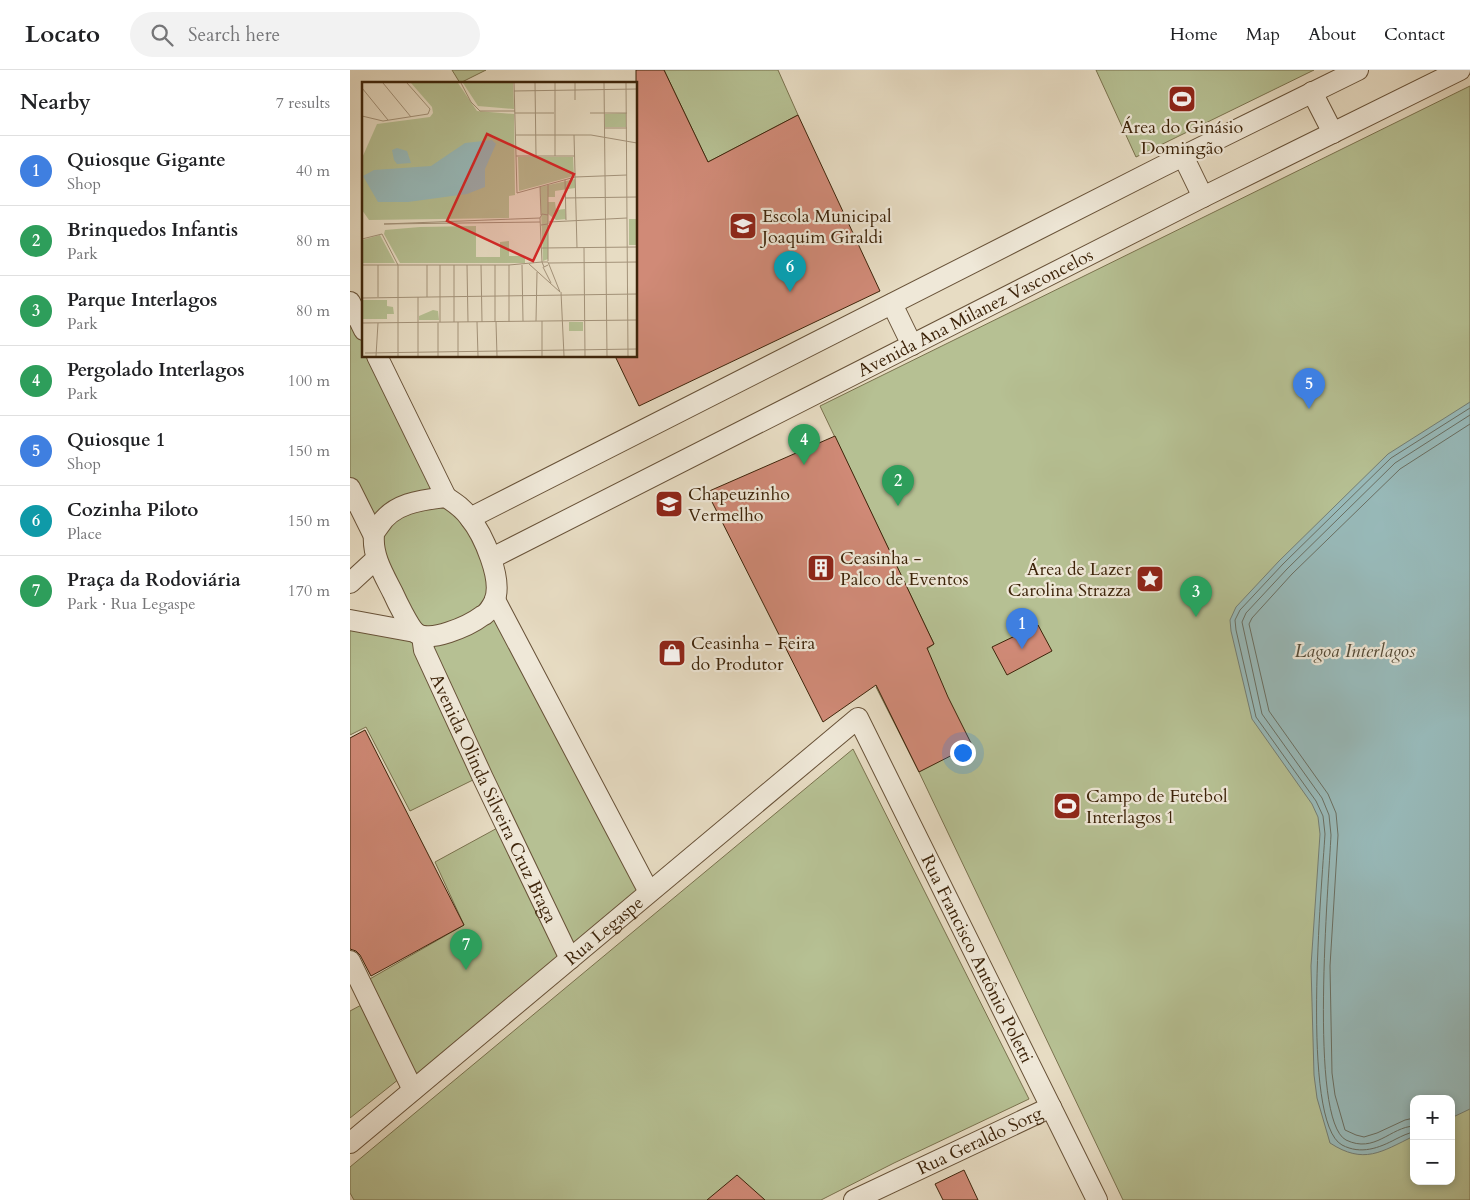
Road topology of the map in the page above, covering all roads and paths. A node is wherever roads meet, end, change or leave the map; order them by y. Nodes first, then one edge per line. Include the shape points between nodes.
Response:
1 (1358, 70) edge
2 (1460, 70) edge
3 (1312, 92) junction
4 (1332, 133) junction
5 (1183, 156) junction
6 (1203, 197) junction
7 (350, 302) edge
8 (892, 304) junction
9 (362, 326) edge
10 (912, 345) junction
11 (378, 358) edge
12 (350, 488) edge
13 (446, 497) junction
14 (470, 518) junction
15 (374, 534) junction
16 (492, 558) junction
17 (376, 559) junction
18 (350, 584) edge
19 (495, 600) junction
20 (350, 620) edge
21 (418, 634) junction
22 (858, 718) joint
23 (649, 892) junction
24 (570, 959) junction
25 (350, 962) edge
26 (413, 1090) junction
27 (1051, 1107) junction
28 (350, 1143) edge
29 (854, 1200) edge
30 (1097, 1200) edge

1 - 3 street
2 - 4 street, Avenida Ana Milanez Vasconcelos
3 - 4 street
3 - 5 street
4 - 6 street, Avenida Ana Milanez Vasconcelos
5 - 6 street
5 - 8 street
6 - 10 street, Avenida Ana Milanez Vasconcelos
7 - 9 street
8 - 10 street
8 - 14 street
10 - 16 street, Avenida Ana Milanez Vasconcelos
11 - 13 street
12 - 15 street
13 - 14 street
13 - 15 street via 402,506 383,519
14 - 16 street
15 - 17 street
16 - 19 street
17 - 18 street
17 - 21 street
19 - 21 street via 484,616 458,629 436,635
19 - 23 street
20 - 21 street
21 - 24 street, Avenida Olinda Silveira Cruz Braga
22 - 23 street, Rua Legaspe
22 - 27 street, Rua Francisco Antônio Poletti
23 - 24 street, Rua Legaspe
24 - 26 street, Rua Legaspe
25 - 26 street
26 - 28 street, Rua Legaspe
27 - 29 street, Rua Geraldo Sorg
27 - 30 street, Rua Francisco Antônio Poletti

